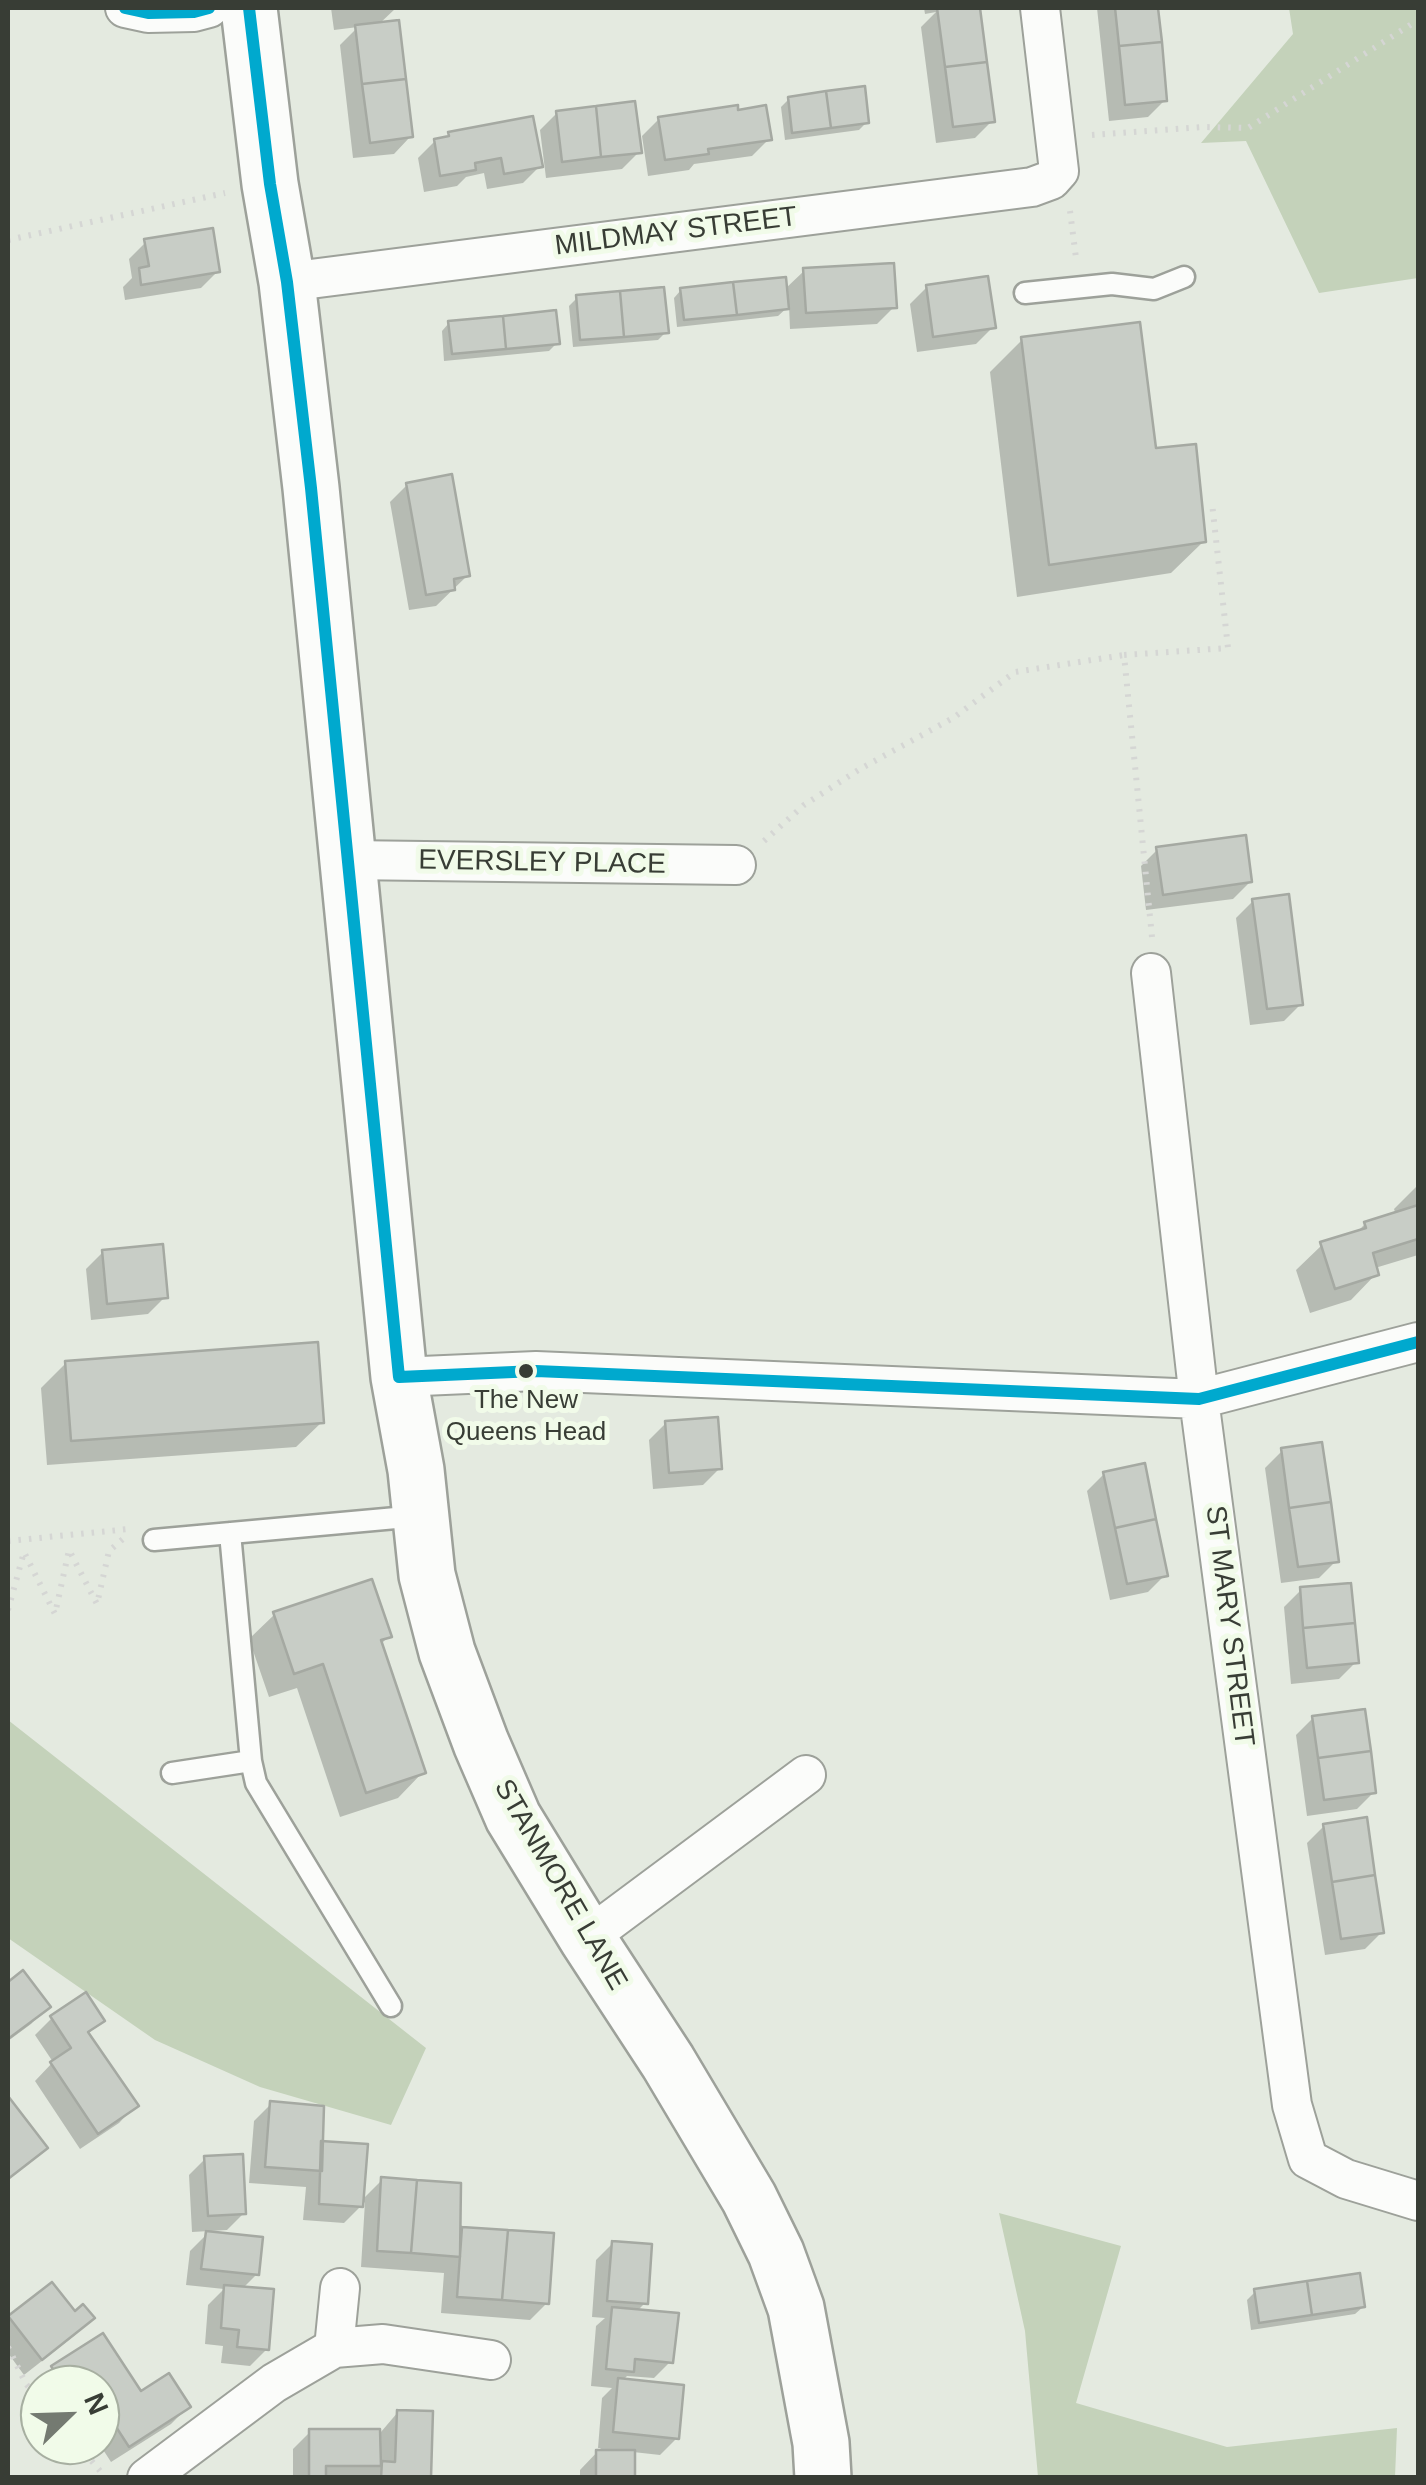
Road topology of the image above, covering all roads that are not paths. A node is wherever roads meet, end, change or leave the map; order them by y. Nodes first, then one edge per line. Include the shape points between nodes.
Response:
1 (124, 8) edge
2 (209, 8) edge
3 (249, 8) edge
4 (1040, 8) edge
5 (1184, 277) dead end
6 (287, 282) junction
7 (1025, 293) dead end
8 (347, 860) junction
9 (736, 866) road end
10 (1151, 972) road end
11 (1418, 1342) edge
12 (398, 1377) junction
13 (1199, 1399) junction
14 (420, 1516) junction
15 (230, 1533) junction
16 (154, 1540) dead end
17 (251, 1761) junction
18 (172, 1773) dead end
19 (806, 1775) dead end
20 (587, 1938) junction
21 (391, 2006) dead end
22 (1418, 2200) edge
23 (340, 2288) dead end
24 (334, 2348) junction
25 (491, 2360) dead end
26 (147, 2478) edge
27 (823, 2478) edge

1 - 2 street
3 - 6 street, STANMORE LANE
4 - 6 street, MILDMAY STREET via 1058,155 1051,180 1032,188
5 - 7 lane via 1154,290 1112,284
6 - 8 street, STANMORE LANE
8 - 9 street, EVERSLEY PLACE
8 - 12 street, STANMORE LANE
10 - 13 street, ST MARY STREET
11 - 13 street
12 - 13 street via 536,1372
12 - 14 street, STANMORE LANE
13 - 22 street, ST MARY STREET via 1292,2105 1308,2159 1346,2179
14 - 15 lane
14 - 20 street, STANMORE LANE via 447,1652 481,1743 513,1817
15 - 16 lane
15 - 17 lane
17 - 18 lane
17 - 21 lane via 256,1783
19 - 20 street
20 - 27 street, STANMORE LANE via 668,2062 776,2253 796,2308
23 - 24 street
24 - 25 street via 383,2344
24 - 26 street via 274,2382

